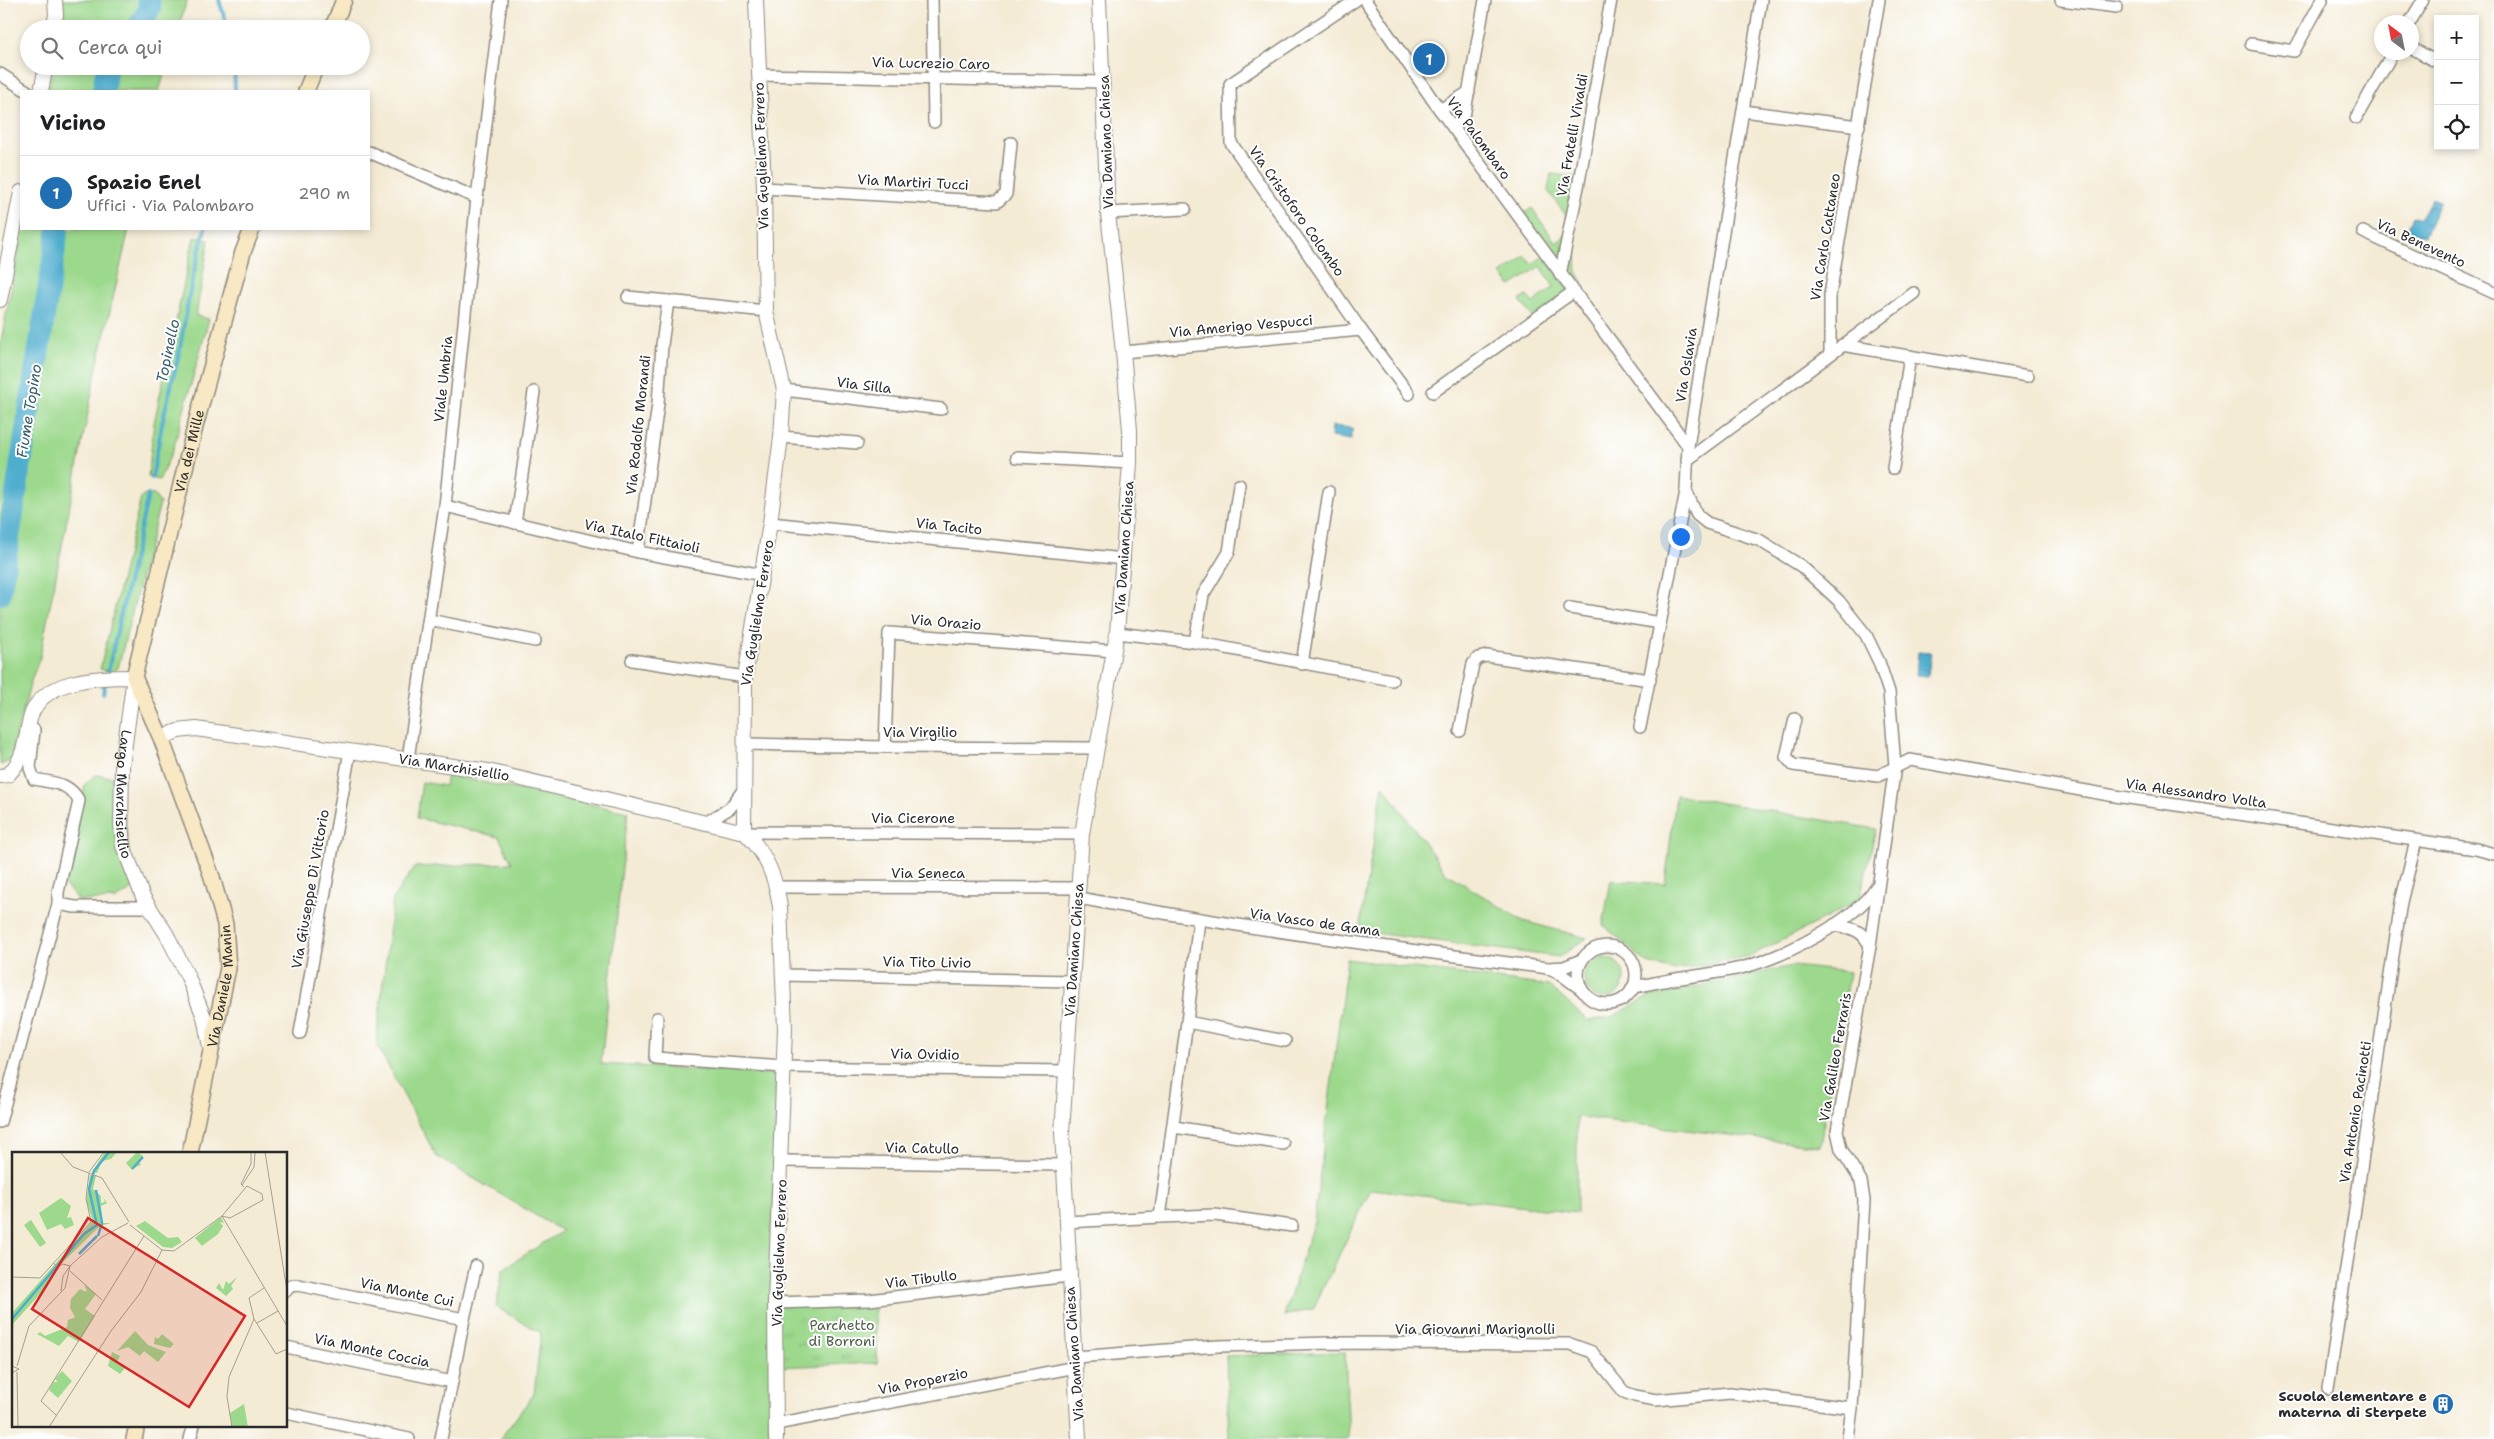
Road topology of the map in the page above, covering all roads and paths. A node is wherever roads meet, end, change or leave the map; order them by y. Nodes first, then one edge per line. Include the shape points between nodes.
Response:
1 (54, 0) edge
2 (344, 0) edge
3 (501, 0) edge
4 (756, 0) edge
5 (932, 0) edge
6 (1099, 0) edge
7 (1356, 0) edge
8 (1365, 0) edge
9 (1485, 0) edge
10 (1611, 0) edge
11 (1761, 0) edge
12 (1879, 0) edge
13 (2061, 0) edge
14 (2322, 0) edge
15 (2423, 0) edge
16 (2117, 7) dead end
17 (2414, 15) edge
18 (55, 20) edge
19 (336, 20) edge
20 (2251, 44) dead end
21 (2419, 52) edge
22 (2389, 60) edge
23 (2434, 61) edge
24 (0, 74) edge
25 (44, 75) edge
26 (312, 75) edge
27 (758, 75) junction
28 (934, 78) junction
29 (1103, 82) junction
30 (25, 90) edge
31 (41, 90) edge
32 (306, 90) edge
33 (1470, 92) junction
34 (1440, 110) junction
35 (1743, 111) junction
36 (2356, 118) dead end
37 (934, 122) dead end
38 (1859, 126) junction
39 (1454, 128) junction
40 (1011, 143) dead end
41 (370, 152) edge
42 (764, 188) junction
43 (20, 197) edge
44 (477, 198) junction
45 (1186, 209) dead end
46 (1108, 213) junction
47 (252, 230) edge
48 (2363, 232) dead end
49 (1560, 275) junction
50 (1573, 292) junction
51 (1914, 293) dead end
52 (2494, 293) edge
53 (628, 297) dead end
54 (0, 300) edge
55 (668, 301) junction
56 (766, 311) junction
57 (1361, 330) junction
58 (1842, 345) junction
59 (1124, 352) junction
60 (1830, 353) junction
61 (1910, 356) junction
62 (2028, 376) dead end
63 (784, 390) junction
64 (534, 392) dead end
65 (1433, 392) dead end
66 (1409, 394) dead end
67 (941, 409) dead end
68 (781, 437) junction
69 (857, 443) dead end
70 (1688, 446) junction
71 (1017, 456) dead end
72 (1688, 460) junction
73 (1130, 464) junction
74 (1894, 468) dead end
75 (1240, 485) dead end
76 (1686, 490) junction
77 (1329, 492) dead end
78 (445, 506) junction
79 (515, 523) junction
80 (770, 523) junction
81 (638, 552) junction
82 (1124, 559) junction
83 (763, 575) junction
84 (1570, 608) dead end
85 (428, 620) junction
86 (1660, 623) junction
87 (1117, 633) junction
88 (535, 641) dead end
89 (1195, 642) junction
90 (1114, 651) junction
91 (632, 660) dead end
92 (1302, 664) junction
93 (134, 676) junction
94 (745, 677) junction
95 (1392, 680) dead end
96 (1650, 680) junction
97 (36, 703) junction
98 (1795, 719) dead end
99 (1640, 728) dead end
100 (1460, 731) dead end
101 (160, 738) junction
102 (744, 744) junction
103 (885, 747) junction
104 (1095, 748) junction
105 (350, 751) junction
106 (408, 760) junction
107 (1894, 766) junction
108 (0, 776) edge
109 (744, 789) junction
110 (707, 822) junction
111 (744, 832) junction
112 (1082, 834) junction
113 (2416, 840) junction
114 (2494, 854) edge
115 (1879, 884) junction
116 (777, 887) junction
117 (1079, 893) junction
118 (58, 904) junction
119 (148, 907) junction
120 (1854, 913) junction
121 (1199, 920) junction
122 (1873, 923) junction
123 (1834, 925) junction
124 (1857, 930) junction
125 (1870, 946) junction
126 (1581, 960) junction
127 (1634, 965) junction
128 (1548, 968) junction
129 (782, 974) junction
130 (1072, 980) junction
131 (1671, 980) junction
132 (1632, 988) junction
133 (1581, 990) junction
134 (657, 1018) dead end
135 (1187, 1022) junction
136 (300, 1033) dead end
137 (1285, 1042) dead end
138 (211, 1054) junction
139 (784, 1067) junction
140 (1066, 1071) junction
141 (0, 1122) edge
142 (1174, 1127) junction
143 (1282, 1144) dead end
144 (190, 1152) edge
145 (782, 1161) junction
146 (1062, 1165) junction
147 (1160, 1217) junction
148 (1066, 1222) junction
149 (1292, 1226) dead end
150 (476, 1266) dead end
151 (1069, 1276) junction
152 (288, 1288) edge
153 (775, 1303) junction
154 (464, 1319) junction
155 (288, 1347) edge
156 (1076, 1362) junction
157 (452, 1382) junction
158 (2328, 1389) dead end
159 (1852, 1408) junction
160 (288, 1413) edge
161 (776, 1424) junction
162 (137, 1426) edge
163 (194, 1426) edge
164 (134, 1439) edge
165 (190, 1439) edge
166 (408, 1439) edge
167 (441, 1439) edge
168 (776, 1439) edge
169 (1079, 1439) edge
170 (1848, 1439) edge

1 - 18 street
2 - 19 main road
3 - 44 street, Viale Umbria
4 - 27 street, Via Guglielmo Ferrero
5 - 28 street
6 - 29 street, Via Damiano Chiesa
7 - 57 street, Via Cristoforo Colombo via 1230,84 1231,143
8 - 34 street, Via Palombaro
9 - 33 street
10 - 49 street, Via Fratelli Vivaldi via 1580,182
11 - 35 street, Via Oslavia
12 - 38 street, Via Carlo Cattaneo
13 - 16 street
14 - 20 street via 2294,51
15 - 17 street
21 - 23 street
22 - 36 street
24 - 30 street
25 - 31 street
26 - 32 main road
27 - 28 street, Via Lucrezio Caro
27 - 42 street, Via Guglielmo Ferrero
28 - 29 street, Via Lucrezio Caro
28 - 37 street
29 - 46 street, Via Damiano Chiesa
33 - 34 street
33 - 39 street via 1465,111
34 - 39 street, Via Palombaro
35 - 38 street
35 - 70 street, Via Oslavia
38 - 60 street, Via Carlo Cattaneo via 1830,294
39 - 49 street, Via Palombaro
40 - 42 street, Via Martiri Tucci via 1006,194 998,202
41 - 44 street
42 - 56 street, Via Guglielmo Ferrero
43 - 54 street
44 - 78 street, Viale Umbria
45 - 46 street
46 - 59 street, Via Damiano Chiesa
47 - 93 main road, Via dei Mille via 196,422
48 - 52 street, Via Benevento
49 - 50 street, Via Palombaro
50 - 65 street
50 - 70 street, Via Palombaro
51 - 58 street
53 - 55 street
55 - 56 street
55 - 81 street, Via Rodolfo Morandi
56 - 63 street, Via Guglielmo Ferrero
57 - 59 street, Via Amerigo Vespucci
57 - 66 street, Via Cristoforo Colombo
58 - 60 street
58 - 61 street
59 - 73 street, Via Damiano Chiesa
60 - 72 street
61 - 62 street
61 - 74 street
63 - 67 street, Via Silla
63 - 68 street, Via Guglielmo Ferrero
64 - 79 street
68 - 69 street
68 - 80 street, Via Guglielmo Ferrero
70 - 72 street, Via Oslavia
71 - 73 street, Via Damiano Chiesa
72 - 76 street, Via Oslavia
73 - 82 street, Via Damiano Chiesa
75 - 89 street via 1229,552 1203,596
76 - 86 street, Via Oslavia
76 - 107 street via 1697,516 1759,540 1801,566 1839,601 1866,635 1889,692
77 - 92 street
78 - 79 street, Via Italo Fittaioli
78 - 85 street, Viale Umbria
79 - 81 street, Via Italo Fittaioli
80 - 82 street, Via Tacito
80 - 83 street, Via Guglielmo Ferrero
81 - 83 street, Via Italo Fittaioli
82 - 87 street, Via Damiano Chiesa
83 - 94 street, Via Guglielmo Ferrero
84 - 86 street
85 - 88 street
85 - 106 street, Viale Umbria
86 - 96 street, Via Oslavia
87 - 89 street
87 - 90 street, Via Damiano Chiesa
89 - 92 street
90 - 103 street, Via Orazio via 889,633
90 - 104 street, Via Damiano Chiesa
91 - 94 street
92 - 95 street
93 - 97 street via 97,677 74,682 45,695
93 - 101 main road, Largo Marchisiellio
93 - 119 street, Largo Marchisiellio via 122,766 121,825 123,846
94 - 102 street, Via Guglielmo Ferrero
96 - 99 street, Via Oslavia
96 - 100 street via 1487,656 1478,658 1473,664
97 - 108 street via 23,755 8,775
97 - 118 street via 30,758 34,780 62,785 74,791 79,801
98 - 107 street, Via Alessandro Volta via 1786,757 1793,765 1878,776
101 - 105 street, Via Marchisiellio via 196,729
101 - 138 main road, Via Daniele Manin via 212,876 225,924 228,968
102 - 103 street, Via Virgilio
102 - 109 street, Via Guglielmo Ferrero
103 - 104 street, Via Virgilio
104 - 112 street, Via Damiano Chiesa
105 - 106 street, Via Marchisiellio
105 - 136 street, Via Giuseppe Di Vittorio
106 - 110 street, Via Marchisiellio via 488,771
107 - 113 street, Via Alessandro Volta via 1910,760 2124,797
107 - 115 street, Via Galileo Ferraris
109 - 110 street via 730,808
109 - 111 street, Via Guglielmo Ferrero
110 - 111 street, Via Marchisiellio
111 - 112 street, Via Cicerone
111 - 116 street, Via Guglielmo Ferrero via 756,843
112 - 117 street, Via Damiano Chiesa
113 - 114 street, Via Alessandro Volta
113 - 158 street, Via Antonio Pacinotti via 2402,902
115 - 120 street, Via Vasco de Gama
115 - 122 street, Via Galileo Ferraris
116 - 117 street, Via Seneca
116 - 129 street, Via Guglielmo Ferrero
117 - 121 street, Via Vasco de Gama
117 - 130 street, Via Damiano Chiesa
118 - 119 street
118 - 141 street
119 - 138 street, Largo Marchisiellio via 167,935 188,977 204,1017
120 - 122 street
120 - 123 street, Via Vasco de Gama
121 - 128 street, Via Vasco de Gama
121 - 135 street
122 - 124 street
122 - 125 street, Via Galileo Ferraris
123 - 124 street
123 - 131 street, Via Vasco de Gama via 1785,951 1742,967
124 - 125 street
125 - 159 street, Via Galileo Ferraris via 1837,1131 1841,1149 1861,1181 1864,1200
126 - 127 street, Via Vasco de Gama via 1596,948 1614,946 1630,957
126 - 128 street, Via Vasco de Gama via 1564,967
126 - 133 street via 1577,975
127 - 131 street, Via Vasco de Gama via 1647,976
127 - 132 street
128 - 133 street, Via Vasco de Gama
129 - 130 street, Via Tito Livio
129 - 139 street, Via Guglielmo Ferrero
130 - 140 street, Via Damiano Chiesa
131 - 132 street, Via Vasco de Gama
132 - 133 street, Via Vasco de Gama via 1620,1001 1612,1004 1594,1001
134 - 139 street via 656,1058
135 - 137 street
135 - 142 street
138 - 144 main road, Via Daniele Manin
139 - 140 street, Via Ovidio
139 - 145 street, Via Guglielmo Ferrero
140 - 146 street, Via Damiano Chiesa
142 - 143 street
142 - 147 street
145 - 146 street, Via Catullo
145 - 153 street, Via Guglielmo Ferrero
146 - 148 street, Via Damiano Chiesa
147 - 148 street
147 - 149 street via 1215,1215
148 - 151 street, Via Damiano Chiesa
150 - 154 street, Via Monte Cui
151 - 153 street, Via Tibullo via 869,1300
151 - 156 street, Via Damiano Chiesa
152 - 154 street, Via Monte Cui via 298,1285
153 - 161 street, Via Guglielmo Ferrero
154 - 157 street, Via Monte Cui
155 - 157 street, Via Monte Coccia
156 - 159 street, Via Giovanni Marignolli via 1218,1346 1570,1344 1592,1352 1624,1392 1635,1396 1656,1400 1730,1393
156 - 161 street, Via Properzio
156 - 169 street, Via Damiano Chiesa
157 - 167 street, Via Monte Cui
159 - 170 street, Via Galileo Ferraris
160 - 166 street
161 - 168 street, Via Guglielmo Ferrero
162 - 164 main road
163 - 165 street

